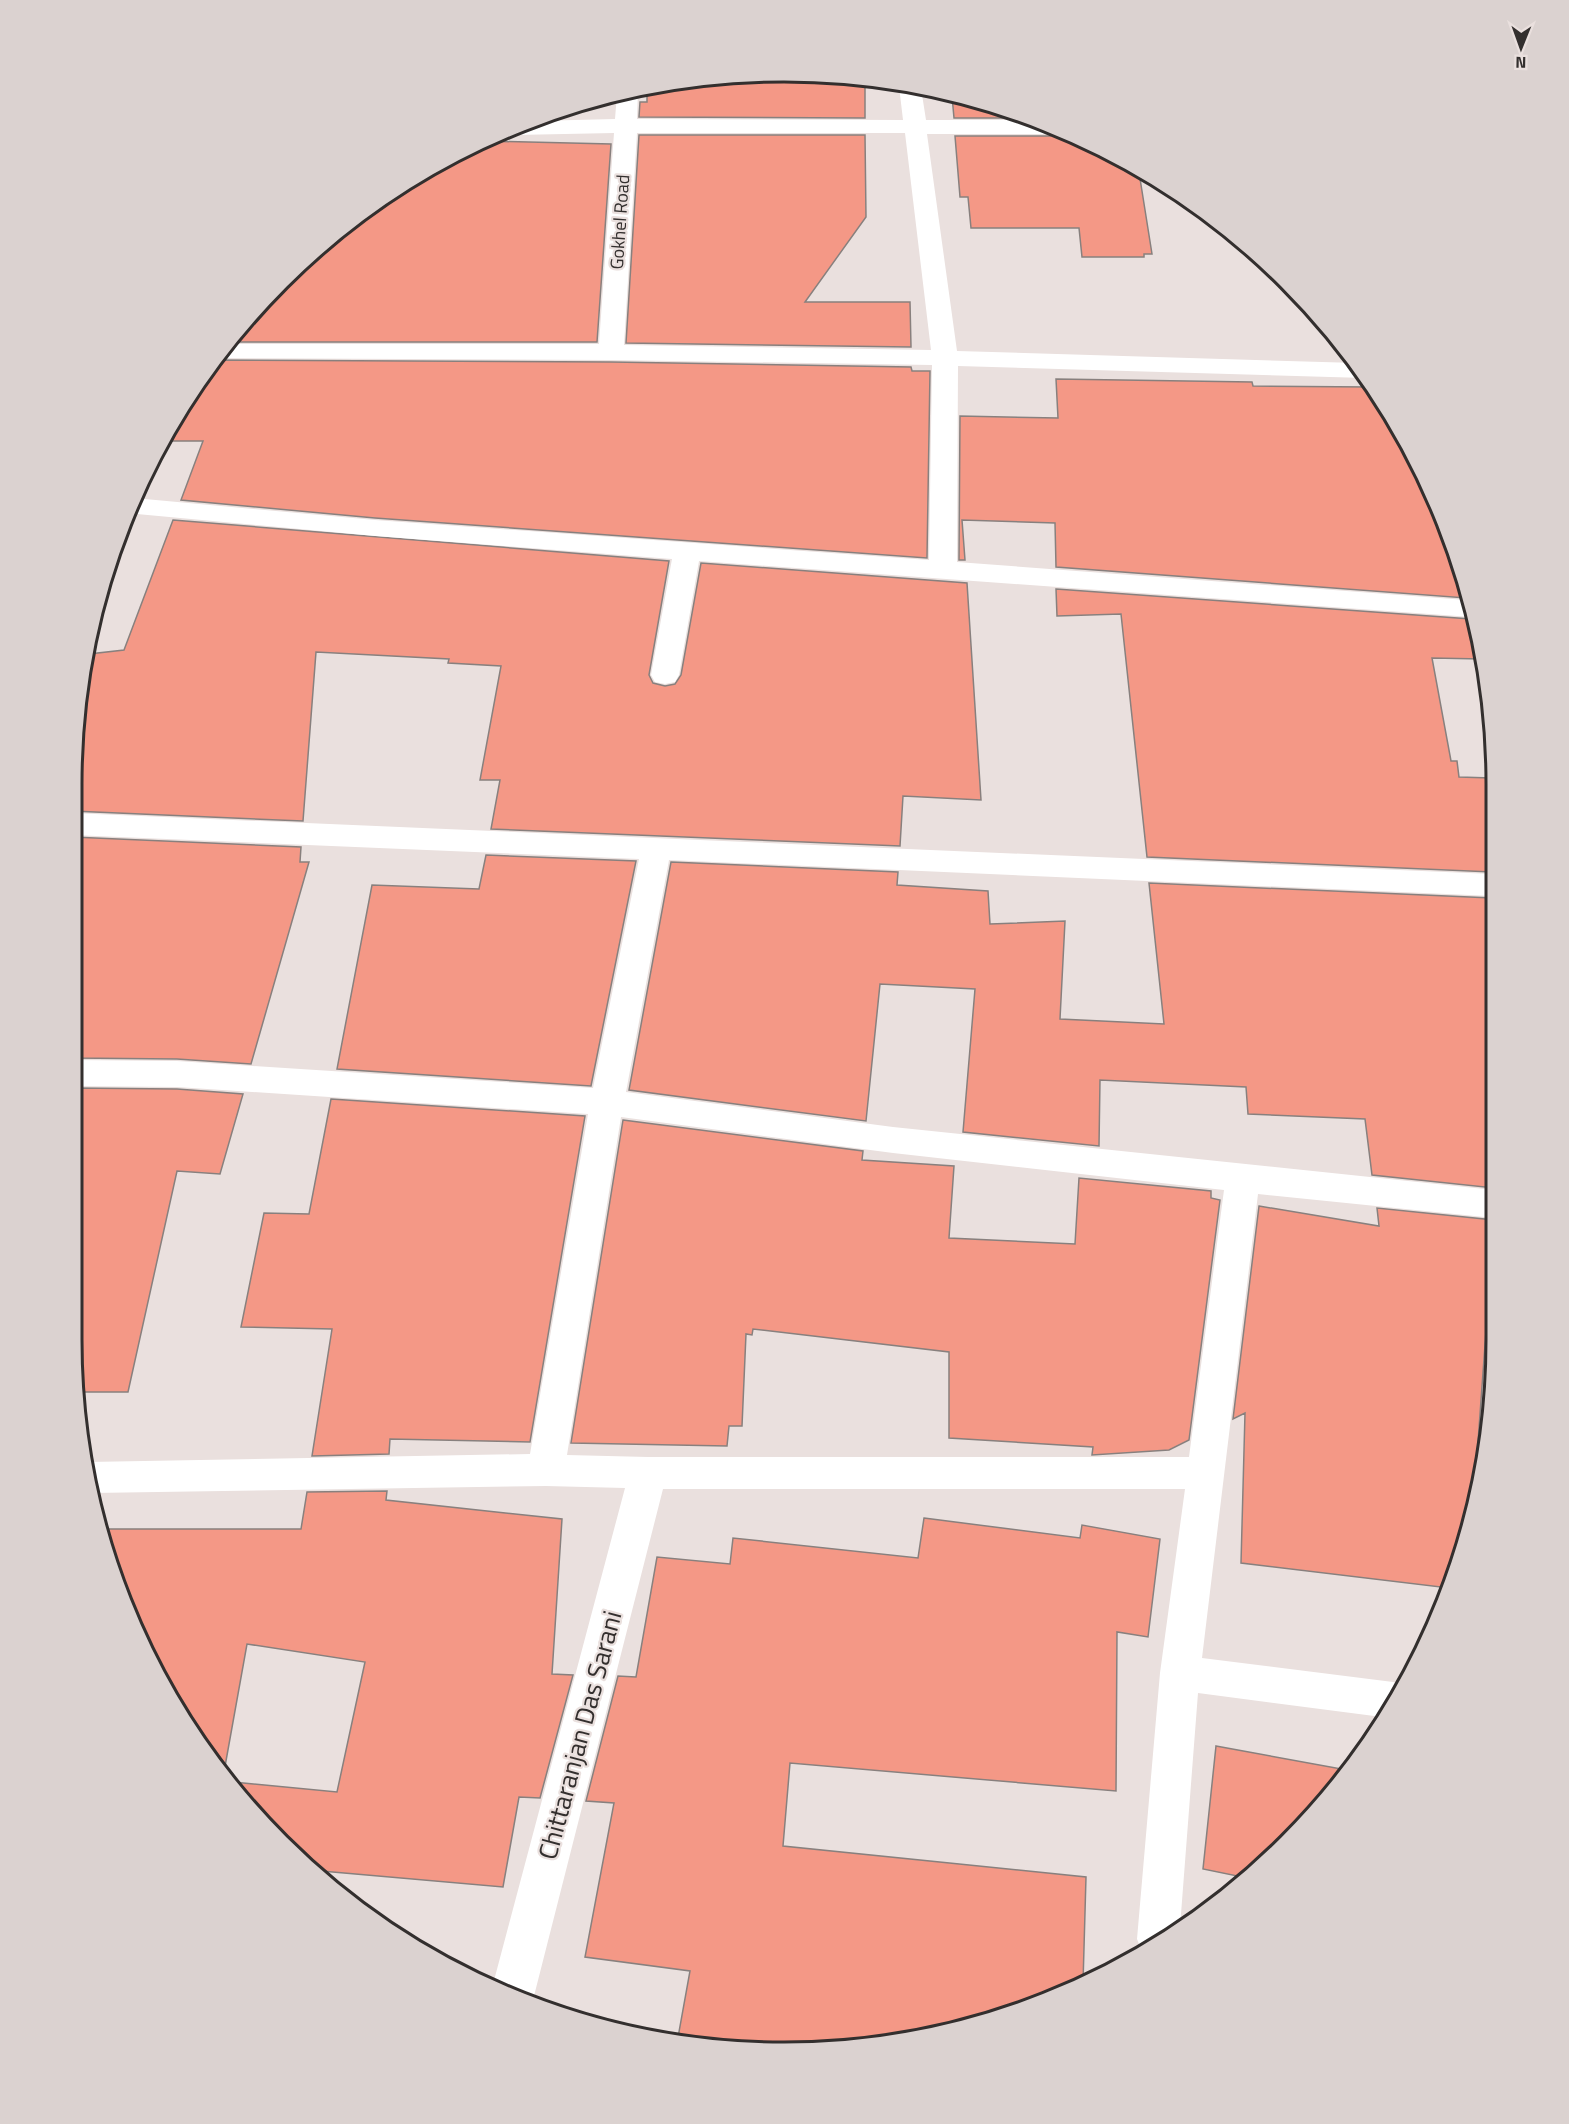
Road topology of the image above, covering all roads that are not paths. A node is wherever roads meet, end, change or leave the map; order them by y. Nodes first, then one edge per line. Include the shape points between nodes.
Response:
1 (911, 94) edge
2 (627, 101) edge
3 (626, 126) junction
4 (1029, 127) edge
5 (539, 128) edge
6 (916, 128) junction
7 (232, 352) edge
8 (611, 352) junction
9 (945, 358) junction
10 (1351, 371) edge
11 (140, 507) edge
12 (687, 550) junction
13 (943, 570) junction
14 (1464, 609) edge
15 (666, 675) dead end
16 (82, 824) edge
17 (656, 850) junction
18 (1486, 885) edge
19 (82, 1073) edge
20 (607, 1102) junction
21 (1243, 1179) junction
22 (1486, 1203) edge
23 (546, 1470) junction
24 (648, 1473) junction
25 (1206, 1473) junction
26 (96, 1477) edge
27 (1180, 1673) junction
28 (1386, 1699) edge
29 (1158, 1933) edge
30 (514, 1987) edge

1 - 6 street
2 - 3 street, Gokhel Road
3 - 5 street
3 - 6 street
3 - 8 street, Gokhel Road
4 - 6 street
6 - 9 street
7 - 8 street
8 - 9 street
9 - 10 street
9 - 13 street
11 - 12 street
12 - 13 street
12 - 15 street
13 - 14 street
16 - 17 street
17 - 18 street
17 - 20 street
19 - 20 street via 177,1074
20 - 21 street via 892,1140
20 - 23 street
21 - 22 street
21 - 25 street
23 - 24 street
23 - 26 street
24 - 25 street
24 - 30 street, Chittaranjan Das Sarani
25 - 27 street
27 - 28 street
27 - 29 street

